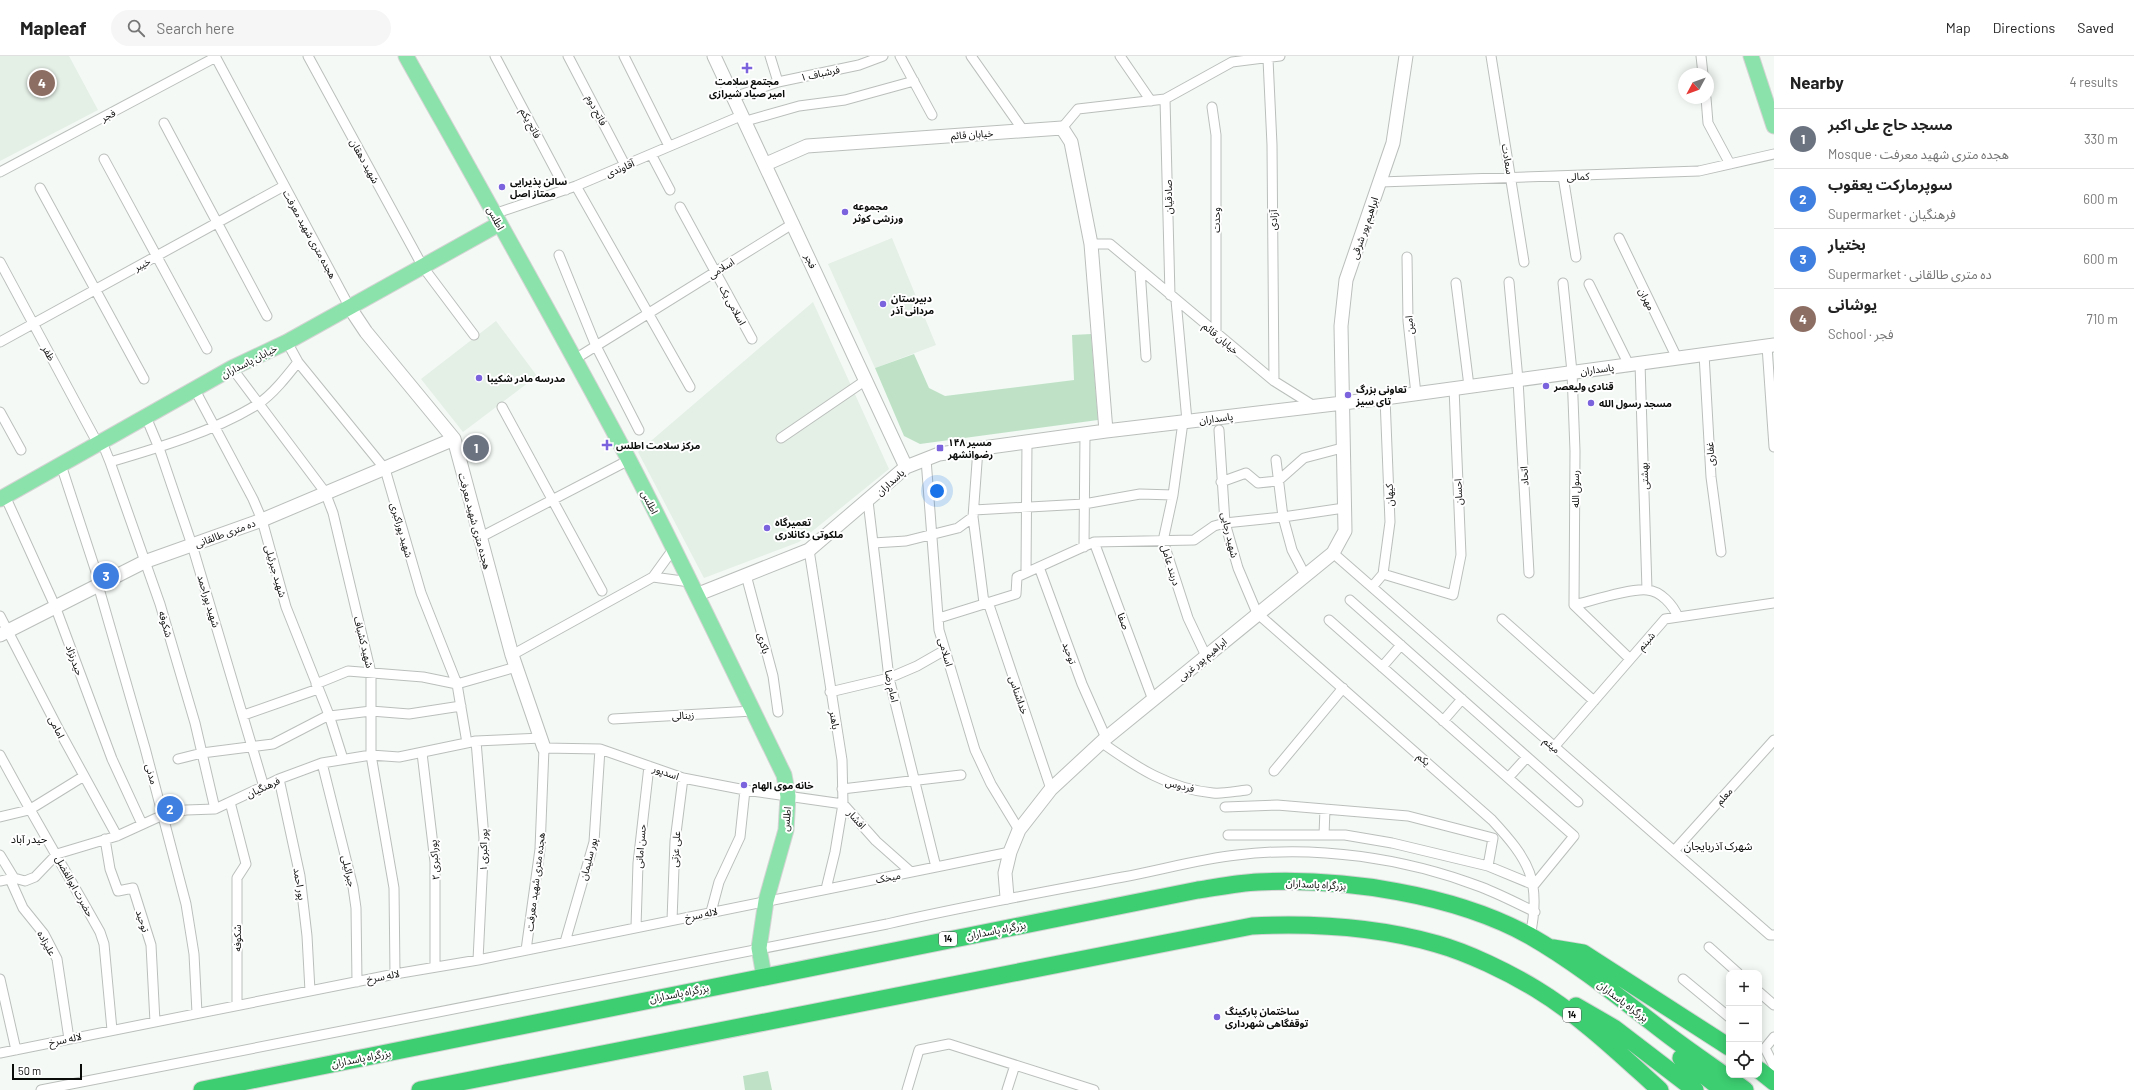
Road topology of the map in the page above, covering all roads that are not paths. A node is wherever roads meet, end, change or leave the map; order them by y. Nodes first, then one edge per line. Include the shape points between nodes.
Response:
1 (308, 56) edge
2 (406, 56) edge
3 (495, 56) edge
4 (568, 56) edge
5 (624, 56) edge
6 (714, 56) edge
7 (770, 56) edge
8 (883, 56) edge
9 (900, 56) edge
10 (971, 56) edge
11 (1120, 56) edge
12 (1278, 56) edge
13 (1406, 56) edge
14 (1491, 56) edge
15 (1701, 56) edge
16 (1751, 56) edge
17 (215, 57) edge
18 (1268, 58) junction
19 (1702, 68) edge
20 (914, 81) junction
21 (778, 82) junction
22 (734, 97) junction
23 (1165, 99) junction
24 (1151, 101) junction
25 (1706, 104) edge
26 (1212, 106) dead end
27 (932, 115) dead end
28 (744, 118) junction
29 (164, 123) dead end
30 (1774, 126) edge
31 (1062, 128) junction
32 (1023, 130) junction
33 (669, 146) junction
34 (651, 154) junction
35 (1774, 154) edge
36 (104, 159) dead end
37 (766, 164) junction
38 (1730, 164) junction
39 (625, 165) junction
40 (0, 172) edge
41 (1563, 176) junction
42 (1510, 177) junction
43 (1380, 182) junction
44 (284, 186) junction
45 (576, 186) junction
46 (40, 188) dead end
47 (566, 190) junction
48 (670, 190) dead end
49 (680, 207) dead end
50 (497, 219) junction
51 (216, 223) junction
52 (794, 223) junction
53 (1619, 238) dead end
54 (1091, 244) junction
55 (559, 254) dead end
56 (156, 257) junction
57 (1407, 257) dead end
58 (1576, 257) dead end
59 (0, 262) edge
60 (1524, 262) dead end
61 (423, 267) junction
62 (1140, 270) junction
63 (715, 271) junction
64 (1509, 282) dead end
65 (1456, 283) dead end
66 (1563, 283) dead end
67 (1589, 284) dead end
68 (96, 290) junction
69 (1173, 297) junction
70 (350, 308) junction
71 (648, 314) junction
72 (267, 316) dead end
73 (34, 324) junction
74 (1216, 334) junction
75 (474, 335) dead end
76 (752, 339) dead end
77 (0, 342) edge
78 (287, 342) junction
79 (1770, 345) edge
80 (596, 346) junction
81 (206, 349) dead end
82 (1704, 354) junction
83 (1146, 357) dead end
84 (1677, 358) junction
85 (575, 359) junction
86 (298, 362) junction
87 (1635, 364) junction
88 (232, 368) junction
89 (1572, 372) junction
90 (144, 379) dead end
91 (866, 380) junction
92 (1518, 380) junction
93 (1274, 381) junction
94 (1469, 386) junction
95 (690, 387) dead end
96 (1454, 388) junction
97 (195, 390) junction
98 (1416, 394) junction
99 (1385, 398) junction
100 (259, 403) junction
101 (1341, 403) junction
102 (1314, 406) junction
103 (502, 407) dead end
104 (0, 412) edge
105 (146, 417) junction
106 (1185, 422) junction
107 (214, 426) junction
108 (639, 430) dead end
109 (1219, 430) dead end
110 (1106, 431) junction
111 (1085, 434) junction
112 (781, 438) dead end
113 (454, 439) junction
114 (1027, 442) junction
115 (100, 443) junction
116 (1774, 447) edge
117 (159, 448) junction
118 (1342, 448) junction
119 (978, 449) junction
120 (21, 450) dead end
121 (926, 459) junction
122 (629, 460) junction
123 (1276, 460) dead end
124 (110, 462) junction
125 (60, 465) junction
126 (906, 467) junction
127 (385, 469) junction
128 (1278, 481) junction
129 (1221, 482) junction
130 (325, 492) junction
131 (1174, 496) junction
132 (2, 498) edge
133 (552, 500) junction
134 (868, 501) junction
135 (1084, 504) junction
136 (1027, 507) junction
137 (1344, 508) junction
138 (973, 514) junction
139 (1284, 518) junction
140 (262, 520) junction
141 (1224, 523) junction
142 (932, 535) junction
143 (479, 538) junction
144 (1163, 541) junction
145 (1094, 542) junction
146 (873, 543) junction
147 (192, 545) junction
148 (1084, 546) junction
149 (674, 548) junction
150 (808, 550) junction
151 (1721, 552) dead end
152 (1334, 553) junction
153 (144, 562) junction
154 (1039, 567) junction
155 (1026, 572) junction
156 (1530, 573) dead end
157 (1384, 574) junction
158 (746, 575) junction
159 (1305, 575) junction
160 (653, 577) junction
161 (99, 584) junction
162 (693, 588) junction
163 (1372, 588) junction
164 (1647, 590) junction
165 (602, 591) dead end
166 (1350, 600) dead end
167 (986, 603) junction
168 (1774, 603) edge
169 (1574, 605) junction
170 (55, 606) junction
171 (1257, 613) junction
172 (0, 616) edge
173 (1678, 617) junction
174 (938, 618) junction
175 (1502, 619) dead end
176 (1329, 620) dead end
177 (4, 633) edge
178 (1401, 645) junction
179 (945, 650) junction
180 (1206, 656) junction
181 (1630, 658) junction
182 (514, 661) junction
183 (1382, 667) junction
184 (372, 673) junction
185 (889, 678) junction
186 (457, 684) junction
187 (317, 686) junction
188 (1343, 688) junction
189 (830, 692) junction
190 (1462, 699) junction
191 (1153, 700) junction
192 (1594, 701) junction
193 (461, 706) junction
194 (753, 711) junction
195 (371, 712) junction
196 (778, 712) dead end
197 (244, 715) junction
198 (330, 716) junction
199 (613, 719) dead end
200 (1443, 721) junction
201 (1103, 740) junction
202 (1774, 740) edge
203 (472, 742) junction
204 (543, 743) junction
205 (253, 746) junction
206 (1554, 746) junction
207 (600, 749) junction
208 (202, 753) junction
209 (422, 753) junction
210 (0, 755) edge
211 (372, 755) junction
212 (1527, 757) junction
213 (178, 759) dead end
214 (343, 759) junction
215 (322, 763) junction
216 (649, 766) junction
217 (1274, 771) dead end
218 (961, 775) dead end
219 (84, 776) junction
220 (682, 778) junction
221 (1508, 778) junction
222 (279, 779) junction
223 (915, 781) junction
224 (264, 787) junction
225 (842, 789) junction
226 (1050, 789) junction
227 (745, 790) junction
228 (1247, 790) dead end
229 (788, 796) junction
230 (230, 802) junction
231 (1578, 802) dead end
232 (843, 804) junction
233 (1225, 807) dead end
234 (215, 809) junction
235 (1325, 809) junction
236 (29, 810) junction
237 (163, 815) junction
238 (0, 817) edge
239 (142, 824) junction
240 (1019, 830) junction
241 (1228, 835) dead end
242 (1324, 835) junction
243 (117, 836) junction
244 (105, 839) junction
245 (1674, 851) junction
246 (1010, 852) junction
247 (57, 854) junction
248 (0, 855) edge
249 (1488, 866) junction
250 (936, 867) junction
251 (911, 872) junction
252 (12, 879) junction
253 (0, 882) edge
254 (1534, 885) junction
255 (826, 889) junction
256 (1007, 897) junction
257 (766, 901) junction
258 (711, 912) junction
259 (1535, 912) junction
260 (672, 920) junction
261 (636, 927) junction
262 (1772, 935) edge
263 (1530, 936) junction
264 (565, 942) junction
265 (1546, 947) junction
266 (1709, 947) dead end
267 (758, 948) junction
268 (526, 950) junction
269 (478, 960) junction
270 (435, 967) junction
271 (1735, 970) edge
272 (395, 974) junction
273 (764, 976) junction
274 (0, 979) edge
275 (1683, 979) dead end
276 (357, 982) junction
277 (1522, 982) junction
278 (310, 991) junction
279 (1762, 995) edge
280 (3, 999) edge
281 (237, 1005) junction
282 (1774, 1006) edge
283 (196, 1013) junction
284 (1726, 1015) edge
285 (155, 1022) junction
286 (112, 1030) junction
287 (1774, 1037) edge
288 (69, 1039) junction
289 (1726, 1045) edge
290 (16, 1050) junction
291 (1762, 1050) edge
292 (1762, 1052) edge
293 (0, 1053) edge
294 (1014, 1065) junction
295 (1774, 1067) edge
296 (1762, 1072) edge
297 (1774, 1082) edge
298 (1088, 1089) edge
299 (41, 1090) edge
300 (202, 1090) edge
301 (420, 1090) edge
302 (907, 1090) edge
303 (1007, 1090) edge
304 (1660, 1090) edge
305 (1695, 1090) edge
306 (1723, 1090) edge
307 (1745, 1090) edge

1 - 61 street, شهید دهقان
2 - 50 main road, اطلس
3 - 47 street, فاتح یکم
4 - 39 street, فاتح دوم
5 - 33 street
6 - 22 street, فجر
7 - 21 street
8 - 21 street, فرشباف ۱ via 859,65
9 - 20 street
10 - 32 street
11 - 24 street
12 - 18 street
13 - 43 street, ابراهیم پور شرقی via 1393,143
14 - 42 street, سعادت
15 - 19 street
16 - 30 main road
17 - 40 street, فجر
17 - 44 street, هجده متری شهید معرفت
18 - 23 street via 1232,62
18 - 93 street, آزادی via 1272,145
20 - 27 street
20 - 28 street, آقاوندی via 845,100 799,106
21 - 22 street, فرشباف ۱
22 - 28 street, فجر
23 - 24 street
23 - 69 street, صادقیان
24 - 31 street via 1078,109
25 - 38 street via 1708,123
26 - 74 street, وحدت via 1216,135
28 - 33 street, آقاوندی
28 - 37 street, فجر
29 - 51 street
31 - 32 street, خیابان قائم
31 - 54 street via 1071,142
32 - 37 street, خیابان قائم via 807,146
33 - 34 street, آقاوندی
34 - 39 street, آقاوندی
34 - 48 street
35 - 38 street, کمالی
36 - 56 street
37 - 52 street, فجر
38 - 41 street, کمالی via 1699,171
39 - 45 street, آقاوندی
41 - 42 street, کمالی
41 - 58 street
42 - 43 street, کمالی
42 - 60 street, سعادت
43 - 101 street, ابراهیم پور شرقی via 1346,280 1341,326
44 - 51 street, خیبر
44 - 70 street, هجده متری شهید معرفت
45 - 47 street, آقاوندی
45 - 71 street
46 - 68 street
47 - 50 street, آقاوندی
49 - 63 street, اسلامی یک
50 - 61 main road, خیابان پاسداران
50 - 85 main road, اطلس
51 - 56 street, خیبر
51 - 72 street
52 - 63 street, اسلامی
52 - 91 street, فجر
53 - 84 street, مهران
54 - 62 street, خیابان قائم via 1110,244
54 - 110 street
55 - 80 street
56 - 68 street, خیبر
56 - 81 street
57 - 98 street, امین via 1408,322
59 - 73 street, ظفر
61 - 70 main road, خیابان پاسداران
61 - 75 street
62 - 69 street, خیابان قائم
62 - 83 street
63 - 71 street, اسلامی
63 - 76 street, اسلامی یک
64 - 92 street, اتحاد
65 - 94 street
66 - 89 street, رسول الله
67 - 87 street
68 - 73 street, خیبر
68 - 90 street
69 - 74 street, خیابان قائم
69 - 106 street, صادقیان
70 - 78 main road, خیابان پاسداران
70 - 113 street, هجده متری شهید معرفت via 366,332
71 - 80 street, اسلامی
71 - 95 street
73 - 77 street, خیبر
73 - 115 street, ظفر
74 - 93 street, خیابان قائم
78 - 86 street, شهید پوراکبری
78 - 88 main road, خیابان پاسداران
79 - 82 street, پاسداران
79 - 116 street
80 - 85 street, اسلامی
80 - 108 street
82 - 84 street, پاسداران
82 - 151 street, غفاری via 1711,477
84 - 87 street, پاسداران
85 - 122 main road, اطلس
86 - 100 street
86 - 127 street, شهید پوراکبری
87 - 89 street, پاسداران
87 - 164 street, بهشتی
88 - 97 main road, خیابان پاسداران
88 - 100 street, شهید کشباف
89 - 92 street, پاسداران
89 - 169 street, رسول الله via 1575,451
91 - 112 street
91 - 126 street, فجر
92 - 94 street, پاسداران
92 - 156 street, اتحاد
93 - 102 street, خیابان قائم
94 - 96 street, پاسداران
96 - 98 street, پاسداران
96 - 157 street, احسان via 1461,555 1453,595
97 - 105 main road, خیابان پاسداران
97 - 107 street, شهید جبرئیلی
98 - 99 street, پاسداران
99 - 101 street, پاسداران
99 - 157 street, کیهان via 1390,522
100 - 107 street
100 - 130 street, شهید کشباف
101 - 102 street, پاسداران
101 - 118 street, ابراهیم پور غربی
102 - 106 street, پاسداران
103 - 133 street
104 - 120 street
105 - 115 main road, خیابان پاسداران
105 - 117 street, شهید پوراحمد
106 - 110 street, پاسداران
106 - 131 street, دربند عامل
107 - 117 street
107 - 140 street, شهید جبرئیلی
109 - 129 street, شهید رجایی
110 - 111 street, پاسداران
111 - 114 street, پاسداران
111 - 135 street
113 - 127 street, ده متری طالقانی
113 - 143 street, هجده متری شهید معرفت
114 - 119 street, پاسداران
114 - 136 street
115 - 124 street, شکوفه
115 - 125 main road, خیابان پاسداران
117 - 124 street
117 - 147 street, شهید پوراحمد
118 - 128 street via 1304,458
118 - 137 street, ابراهیم پور غربی
119 - 121 street, پاسداران via 939,454
119 - 138 street, خداشناس
121 - 126 street, پاسداران
121 - 142 street, اسلامی
122 - 133 street
122 - 149 main road, اطلس
123 - 128 street
124 - 153 street, شکوفه
125 - 132 main road, خیابان پاسداران
125 - 161 street, مدنی
126 - 134 street, پاسداران
127 - 130 street, ده متری طالقانی
127 - 186 street, شهید پوراکبری via 421,593
128 - 129 street via 1258,483 1246,473
128 - 139 street
129 - 141 street, شهید رجایی
130 - 140 street, ده متری طالقانی
130 - 184 street, شهید کشباف
131 - 135 street via 1140,494
131 - 144 street, دربند عامل
132 - 170 street, حیدرنژاد
133 - 143 street
133 - 165 street
134 - 146 street, امام رضا
134 - 150 street, پاسداران
135 - 136 street
135 - 148 street
136 - 138 street
136 - 155 street
137 - 139 street
137 - 152 street, ابراهیم پور غربی via 1345,531
138 - 142 street via 958,528
138 - 167 street, خداشناس
139 - 141 street
139 - 159 street via 1292,550
140 - 147 street, ده متری طالقانی
140 - 187 street, شهید جبرئیلی via 286,607
141 - 144 street via 1214,526 1194,540
141 - 171 street, شهید رجایی via 1238,568
142 - 146 street via 906,541
142 - 174 street, اسلامی
143 - 182 street, هجده متری شهید معرفت
144 - 145 street
144 - 180 street, دربند عامل via 1188,618
145 - 148 street
145 - 191 street, صفا
146 - 185 street, امام رضا
147 - 153 street, ده متری طالقانی
147 - 197 street, شهید پوراحمد
148 - 154 street
149 - 160 street
149 - 162 main road, اطلس
150 - 158 street, پاسداران
150 - 189 street, باهنر
152 - 159 street, ابراهیم پور غربی
152 - 163 street, میثم
153 - 161 street, ده متری طالقانی
153 - 208 street, شکوفه via 160,604
154 - 155 street
154 - 201 street, توحید
155 - 167 street via 1017,577 1016,594
157 - 163 street
158 - 162 street, پاسداران
158 - 196 street, باکری via 773,676
159 - 171 street, ابراهیم پور غربی
160 - 162 street
160 - 182 street
161 - 170 street, ده متری طالقانی
161 - 237 street, مدنی
162 - 194 main road, اطلس
163 - 206 street, میثم
164 - 169 street
164 - 173 street via 1668,600
166 - 178 street
167 - 174 street
167 - 226 street, خداشناس
168 - 173 street, شبنم
169 - 181 street
170 - 177 street, ده متری طالقانی
170 - 239 street, حیدرنژاد via 112,759
171 - 180 street, ابراهیم پور غربی
171 - 188 street, یکم
172 - 177 street, امامی
173 - 181 street, شبنم via 1665,619
174 - 179 street, اسلامی
175 - 192 street
176 - 183 street
177 - 219 street, امامی
178 - 183 street
178 - 190 street
179 - 185 street
179 - 240 street, اسلامی via 975,750 991,784
180 - 191 street, ابراهیم پور غربی
181 - 192 street, شبنم
182 - 186 street
182 - 204 street, هجده متری شهید معرفت
183 - 200 street
184 - 186 street via 423,677
184 - 187 street via 348,671
184 - 195 street, شهید کشباف
185 - 189 street
185 - 223 street, امام رضا
186 - 193 street, شهید پوراکبری
187 - 197 street
187 - 198 street, شهید جبرئیلی
188 - 217 street
188 - 254 street, یکم via 1492,820 1514,844
189 - 225 street, باهنر via 842,760
190 - 200 street
190 - 212 street
191 - 201 street, ابراهیم پور غربی
192 - 206 street, شبنم
193 - 195 street via 409,714
193 - 203 street, شهید پوراکبری
194 - 199 street, زینالی
194 - 229 main road, اطلس via 784,775
195 - 198 street
195 - 211 street, شهید کشباف
197 - 205 street, شهید پوراحمد
198 - 205 street via 273,744
198 - 214 street, شهید جبرئیلی
200 - 221 street
201 - 226 street, ابراهیم پور غربی
201 - 228 street, فردوس via 1135,766 1165,782 1214,793
202 - 245 street, معلم
203 - 204 street, فرهنگیان
203 - 209 street, فرهنگیان
203 - 269 street, پور اکبری ۱ via 484,838
204 - 207 street, اسدپور
204 - 268 street, هجده متری شهید معرفت via 540,849
205 - 208 street
205 - 224 street, شهید پوراحمد
206 - 245 street, میثم
207 - 216 street, اسدپور
207 - 264 street, پور سلیمان via 594,842
208 - 213 street
208 - 234 street, شکوفه
209 - 211 street, فرهنگیان via 399,757
209 - 270 street, پوراکبری ۲ via 435,862
210 - 236 street, حضرت ابوالفضل
211 - 214 street, فرهنگیان
211 - 272 street, شهید کشباف via 394,888
212 - 221 street
212 - 231 street
214 - 215 street, فرهنگیان
215 - 222 street, فرهنگیان
215 - 276 street, جبرائیلی via 354,887
216 - 220 street, اسدپور
216 - 261 street, حسن امانی via 638,862
218 - 223 street
219 - 236 street
219 - 243 street, امامی
220 - 227 street, اسدپور
220 - 260 street, علی عزتی via 675,841
221 - 254 street via 1574,836
222 - 224 street, فرهنگیان
222 - 278 street, پور احمد via 300,876
223 - 225 street
223 - 250 street, امام رضا
224 - 230 street, فرهنگیان
225 - 232 street, باهنر
226 - 240 street, ابراهیم پور غربی
227 - 229 street, اسدپور
227 - 258 street via 740,837 720,882
229 - 232 street, افشار
229 - 257 main road, اطلس via 786,830
230 - 234 street, فرهنگیان
230 - 281 street, شکوفه via 246,864 237,878
232 - 251 street, افشار via 876,841
232 - 255 street, باهنر
233 - 235 street via 1277,805
234 - 237 street, فرهنگیان via 186,810
235 - 242 street
235 - 249 street via 1408,816 1493,838
236 - 238 street
236 - 247 street, حضرت ابوالفضل
237 - 239 street, فرهنگیان
237 - 283 street, مدنی via 186,904 194,954
239 - 243 street, فرهنگیان
240 - 246 street, ابراهیم پور غربی
241 - 242 street
242 - 249 street via 1392,843
243 - 244 street, فرهنگیان
244 - 247 street, فرهنگیان
244 - 285 street, توحید via 110,868 118,890 133,888 151,945
245 - 262 street, میثم
246 - 250 street, میخک
246 - 256 street, ابراهیم پور غربی via 1005,873
247 - 252 street, فرهنگیان via 35,877 25,881
247 - 286 street, حضرت ابوالفضل via 100,932 104,944
248 - 252 street, علیزاده
249 - 254 street
250 - 251 street, میخک
251 - 255 street, میخک
252 - 253 street, فرهنگیان
252 - 288 street, علیزاده via 23,908 44,934 56,959
254 - 259 street, یکم
255 - 257 street, میخک
256 - 259 street via 1182,863 1281,851 1386,861 1436,872 1481,887
256 - 267 street via 887,924
257 - 258 street, لاله سرخ
257 - 267 main road, اطلس
258 - 260 street, لاله سرخ
259 - 263 street, یکم
260 - 261 street, لاله سرخ
261 - 264 street, لاله سرخ
263 - 265 highway, بزرگراه پاسداران / 14
263 - 273 highway, بزرگراه پاسداران / 14 via 1490,917 1428,899 1384,890 1316,882 1257,882 1198,890
264 - 268 street, لاله سرخ
265 - 289 highway via 1583,953
265 - 306 highway via 1612,1004
265 - 307 highway, بزرگراه پاسداران / 14 via 1619,996
266 - 271 street
267 - 273 main road, اطلس
267 - 299 street
268 - 269 street, لاله سرخ
269 - 270 street, لاله سرخ
270 - 272 street, لاله سرخ
272 - 276 street, لاله سرخ
273 - 300 highway, بزرگراه پاسداران / 14
274 - 280 street
275 - 284 street
276 - 278 street, لاله سرخ
277 - 301 highway, 14 via 1498,968 1438,944 1386,933 1332,926 1252,926
277 - 304 highway, 14 via 1596,1032
277 - 305 highway via 1565,999 1614,1028
278 - 281 street, لاله سرخ
279 - 282 street
280 - 290 street
281 - 283 street, لاله سرخ
283 - 285 street, لاله سرخ
285 - 286 street, لاله سرخ
286 - 288 street, لاله سرخ
287 - 291 street
288 - 290 street, لاله سرخ
290 - 293 street, لاله سرخ
292 - 295 highway
294 - 298 street
294 - 302 street via 949,1044 919,1050
294 - 303 street
296 - 297 highway

